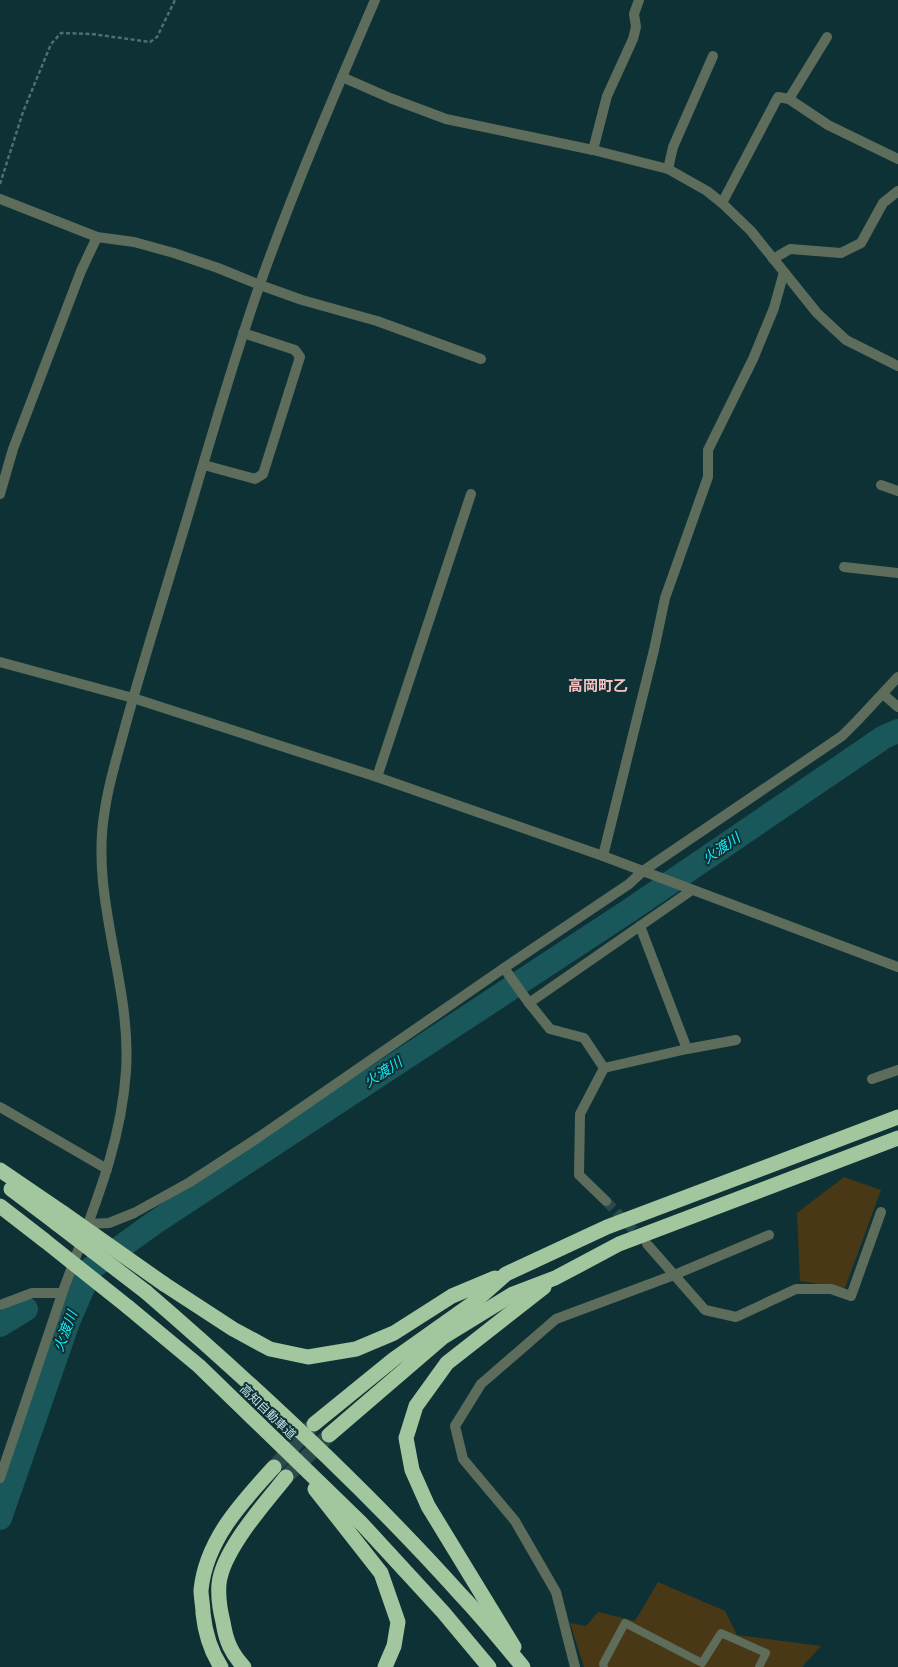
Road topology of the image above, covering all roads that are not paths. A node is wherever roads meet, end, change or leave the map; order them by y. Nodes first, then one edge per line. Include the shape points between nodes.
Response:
1 (375, 0) edge
2 (639, 0) edge
3 (827, 37) dead end
4 (713, 56) dead end
5 (342, 77) junction
6 (789, 99) junction
7 (593, 150) junction
8 (898, 159) edge
9 (668, 169) junction
10 (898, 191) edge
11 (0, 199) edge
12 (722, 203) junction
13 (97, 237) junction
14 (773, 259) junction
15 (784, 272) junction
16 (260, 285) junction
17 (243, 333) junction
18 (481, 360) dead end
19 (898, 366) edge
20 (204, 465) junction
21 (881, 485) dead end
22 (898, 491) edge
23 (0, 494) edge
24 (471, 494) dead end
25 (844, 567) dead end
26 (898, 573) edge
27 (0, 662) edge
28 (898, 677) edge
29 (883, 694) junction
30 (133, 698) junction
31 (898, 707) edge
32 (378, 777) junction
33 (603, 856) junction
34 (646, 873) junction
35 (687, 888) junction
36 (640, 926) junction
37 (898, 967) edge
38 (506, 971) junction
39 (526, 999) junction
40 (736, 1040) dead end
41 (687, 1049) junction
42 (604, 1068) junction
43 (898, 1070) edge
44 (872, 1079) dead end
45 (0, 1107) edge
46 (898, 1117) edge
47 (898, 1138) edge
48 (107, 1169) junction
49 (0, 1170) edge
50 (0, 1181) edge
51 (606, 1201) tunnel mouth
52 (0, 1206) edge
53 (882, 1212) dead end
54 (59, 1218) junction
55 (88, 1224) junction
56 (769, 1234) dead end
57 (647, 1244) tunnel mouth
58 (506, 1274) junction
59 (674, 1275) junction
60 (555, 1278) junction
61 (62, 1293) junction
62 (0, 1305) edge
63 (314, 1424) tunnel mouth
64 (329, 1435) tunnel mouth
65 (276, 1440) junction
66 (0, 1478) edge
67 (221, 1667) edge
68 (244, 1667) edge
69 (385, 1667) edge
70 (489, 1667) edge
71 (524, 1667) edge
72 (575, 1667) edge
73 (604, 1667) edge
74 (759, 1667) edge

1 - 5 street
2 - 7 street via 634,14 636,27 633,38 607,96
3 - 6 street
4 - 9 street via 673,148
5 - 7 street via 446,119
5 - 16 street
6 - 8 street via 828,125
6 - 12 street via 778,97
7 - 9 street
9 - 12 street
10 - 14 street via 883,204 861,243 840,253 790,249
11 - 13 street
12 - 14 street via 751,231
13 - 16 street via 166,251
13 - 23 street via 16,440
14 - 15 street
15 - 19 street via 817,313 846,340
15 - 33 street via 774,308 753,359 708,450 708,477 665,598
16 - 17 street
16 - 18 street via 377,322
17 - 20 street
17 - 20 street via 294,350 300,357 263,474 255,479
20 - 30 street
21 - 22 street
24 - 32 street
25 - 26 street
27 - 30 street
28 - 29 street
29 - 31 street
29 - 34 street via 842,736
30 - 32 street
30 - 48 street via 104,815 102,872 127,1036 123,1100
32 - 33 street
33 - 34 street
34 - 35 street
34 - 38 street
35 - 36 street
35 - 37 street
36 - 39 street
36 - 41 street
38 - 39 street
38 - 55 street via 190,1182 134,1213 109,1223
39 - 42 street via 550,1029 584,1038
40 - 41 street
41 - 42 street
42 - 51 street via 580,1114 579,1175
43 - 44 street
45 - 48 street
46 - 58 highway via 607,1227
47 - 60 highway via 619,1244
48 - 55 street
49 - 54 highway
50 - 54 highway
52 - 65 highway, 高知自動車道, bridge via 199,1366
53 - 59 street via 850,1296 831,1289 796,1289 736,1317 705,1310
54 - 58 highway, bridge via 233,1329 270,1349 308,1357 356,1349 394,1333 452,1296
54 - 71 highway, 高知自動車道, bridge via 213,1350 290,1422 462,1595
55 - 61 street
56 - 59 street
57 - 59 street
58 - 63 highway via 474,1303 394,1359
59 - 72 street via 556,1319 481,1384 455,1426 463,1459 515,1521 556,1592
60 - 64 highway via 513,1294 443,1337
60 - 71 highway via 446,1363 416,1406 406,1438 412,1470 428,1506 502,1624
61 - 62 street via 32,1293
61 - 66 street
65 - 69 highway via 381,1573 398,1622 394,1646
65 - 70 highway, 高知自動車道 via 362,1524
67 - 68 highway via 205,1632 201,1591 209,1558 222,1529 247,1496 280,1472 227,1560 219,1583 220,1610 227,1643
73 - 74 lane via 625,1623 702,1663 721,1634 766,1653

